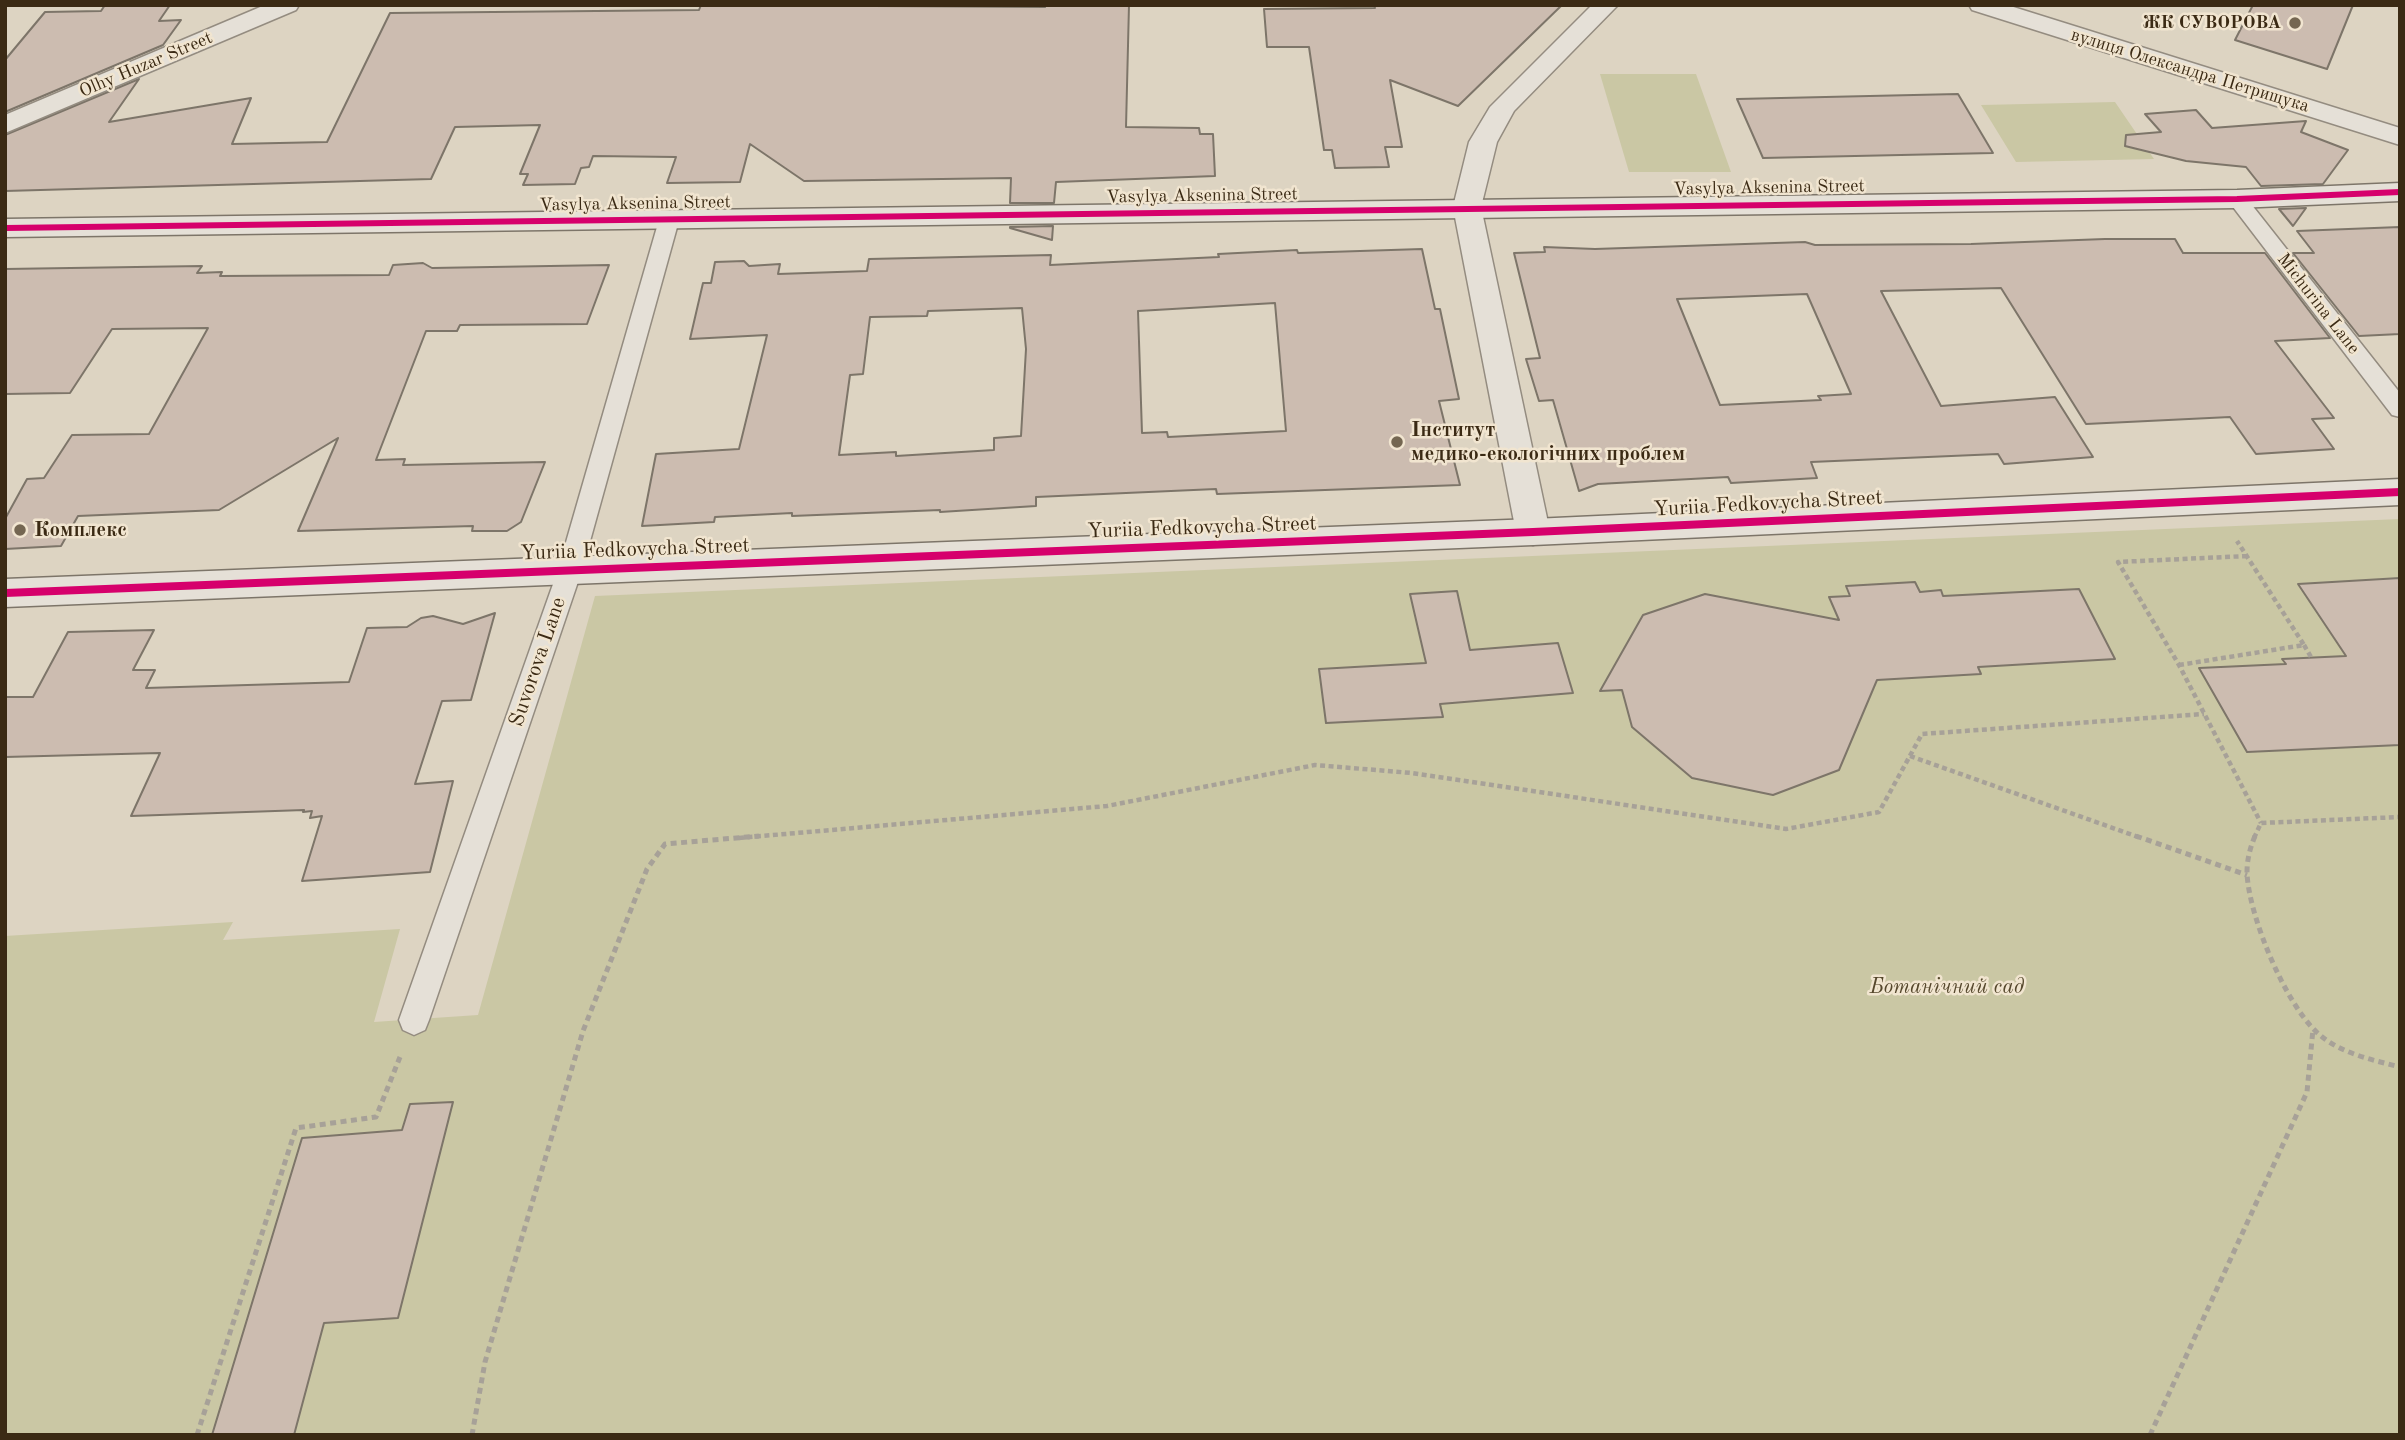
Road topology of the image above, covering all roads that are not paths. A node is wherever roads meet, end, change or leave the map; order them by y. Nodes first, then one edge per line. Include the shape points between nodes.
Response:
1 (287, 5) edge
2 (1606, 5) edge
3 (1981, 5) edge
4 (5, 125) edge
5 (2400, 137) edge
6 (2400, 192) edge
7 (2237, 199) junction
8 (1467, 207) junction
9 (669, 219) junction
10 (5, 228) edge
11 (2400, 409) edge
12 (2400, 492) edge
13 (1533, 532) junction
14 (570, 570) junction
15 (5, 593) edge
16 (414, 1020) road end

1 - 4 street, Olhy Huzar Street
2 - 8 street via 1503,107 1483,142
3 - 5 street, вулиця Олександра Петрищука
6 - 7 street, Vasylya Aksenina Street
7 - 8 street, Vasylya Aksenina Street
7 - 11 lane, Michurina Lane
8 - 9 street, Vasylya Aksenina Street
8 - 13 street
9 - 10 street, Vasylya Aksenina Street
9 - 14 lane, Suvorova Lane
12 - 13 street, Yuriia Fedkovycha Street
13 - 14 street, Yuriia Fedkovycha Street
14 - 15 street, Yuriia Fedkovycha Street
14 - 16 lane, Suvorova Lane

